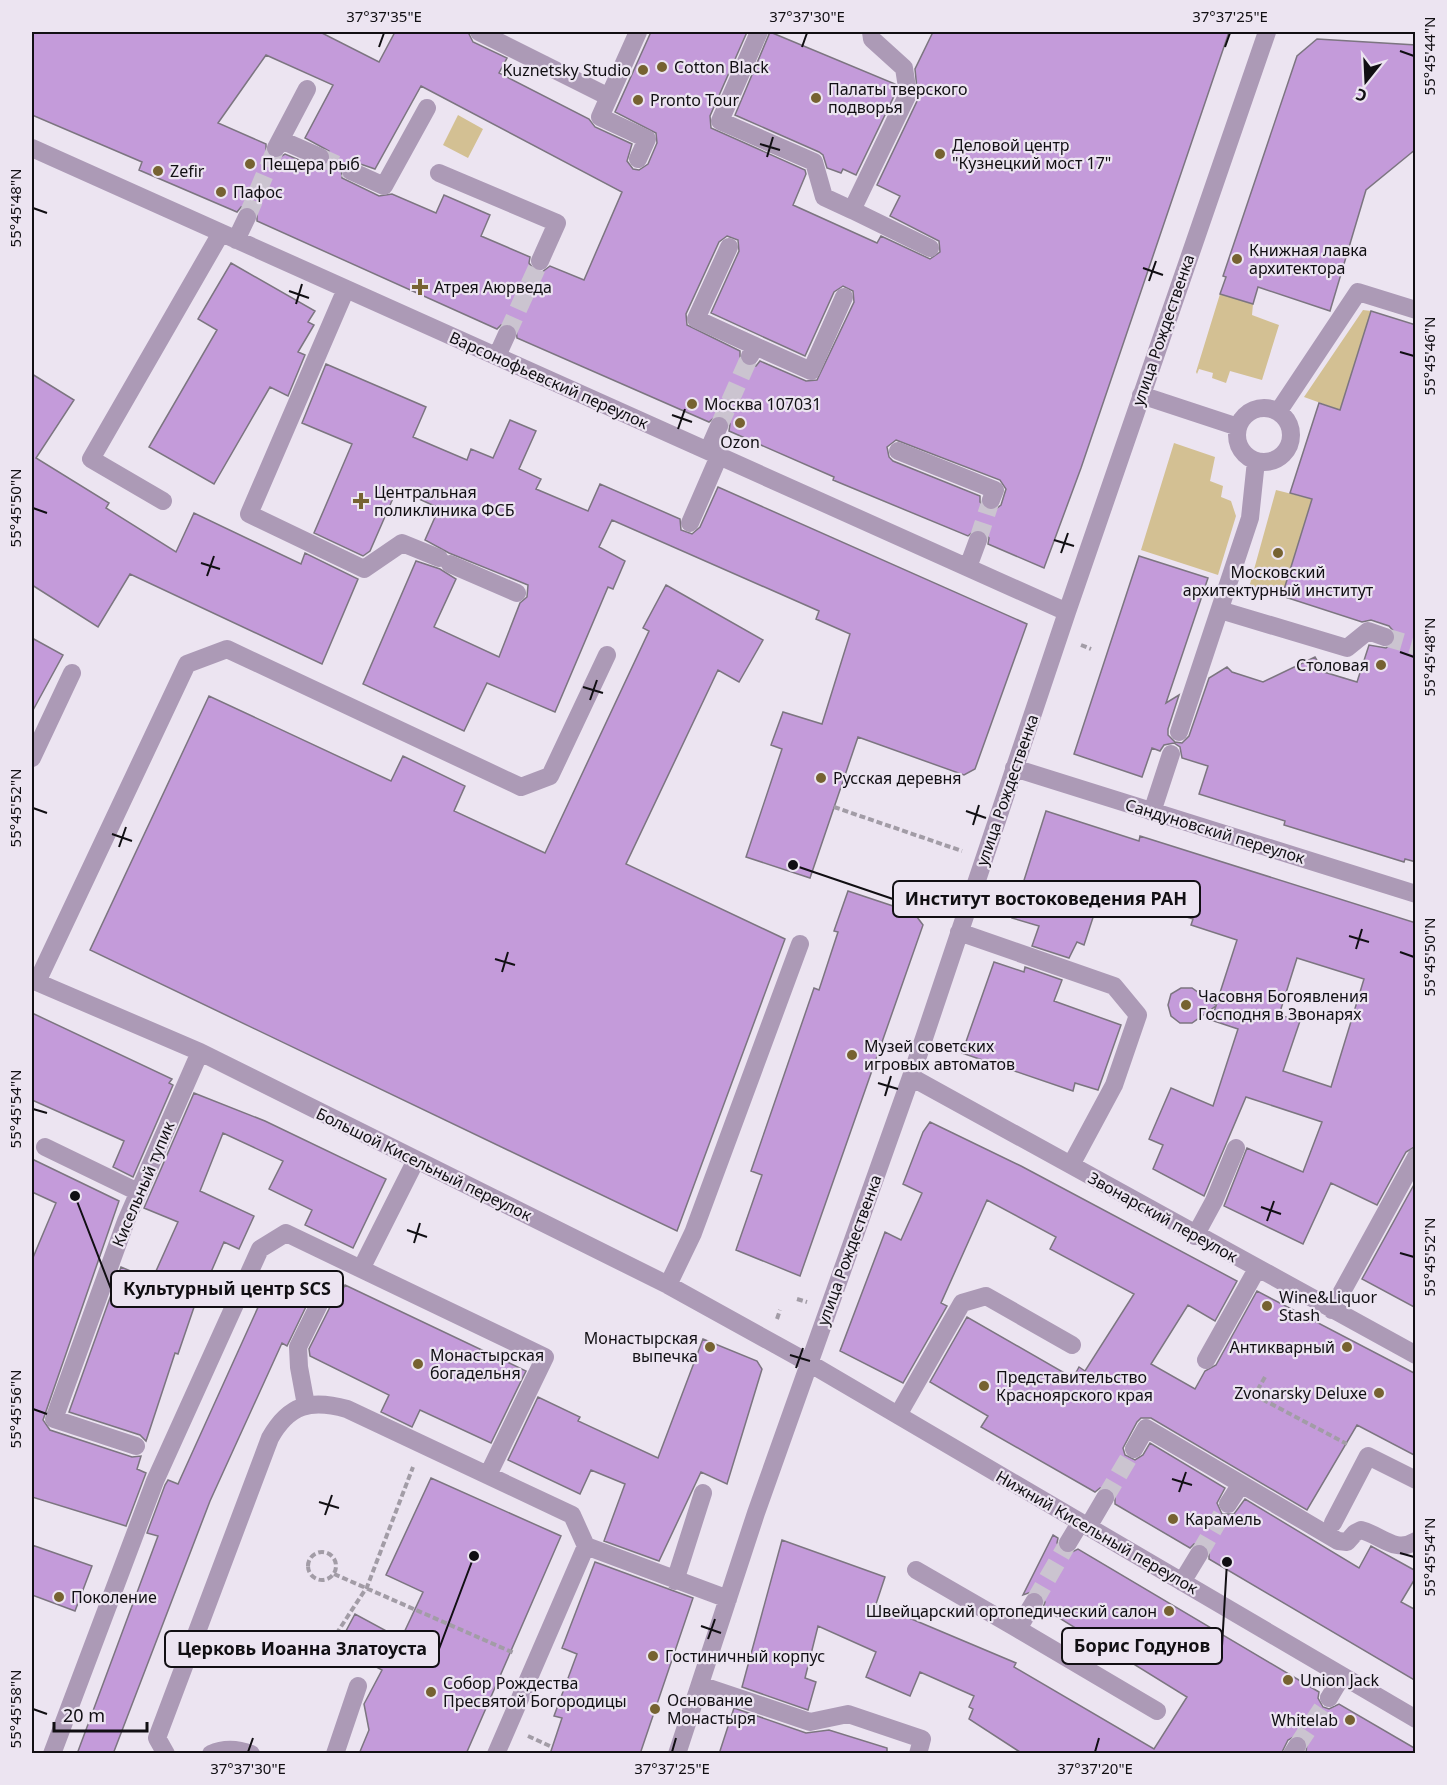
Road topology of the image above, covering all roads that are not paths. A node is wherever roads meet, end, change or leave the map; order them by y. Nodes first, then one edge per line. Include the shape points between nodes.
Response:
1 (479, 32) edge
2 (638, 32) edge
3 (759, 32) edge
4 (871, 32) edge
5 (1267, 32) edge
6 (307, 89) dead end
7 (609, 97) junction
8 (427, 108) dead end
9 (32, 148) edge
10 (320, 157) tunnel mouth
11 (638, 159) dead end
12 (351, 171) tunnel mouth
13 (439, 173) dead end
14 (852, 210) junction
15 (247, 217) tunnel mouth
16 (229, 236) junction
17 (729, 247) dead end
18 (930, 248) dead end
19 (540, 261) tunnel mouth
20 (346, 289) junction
21 (844, 297) dead end
22 (1416, 310) edge
23 (507, 334) tunnel mouth
24 (497, 356) junction
25 (1141, 395) junction
26 (1278, 412) junction
27 (719, 426) tunnel mouth
28 (1238, 427) junction
29 (898, 452) dead end
30 (714, 453) junction
31 (1256, 461) junction
32 (992, 500) dead end
33 (163, 501) dead end
34 (690, 523) dead end
35 (978, 540) tunnel mouth
36 (968, 567) junction
37 (517, 592) dead end
38 (1220, 610) junction
39 (1066, 612) junction
40 (1385, 637) tunnel mouth
41 (607, 655) dead end
42 (72, 673) dead end
43 (1179, 732) dead end
44 (1171, 754) dead end
45 (32, 758) edge
46 (1014, 768) junction
47 (1152, 812) junction
48 (1416, 894) edge
49 (959, 932) junction
50 (800, 944) dead end
51 (34, 981) edge
52 (200, 1052) junction
53 (911, 1077) junction
54 (45, 1147) dead end
55 (1236, 1148) dead end
56 (1416, 1157) edge
57 (416, 1160) junction
58 (1071, 1165) junction
59 (138, 1192) junction
60 (1196, 1236) junction
61 (361, 1269) junction
62 (1257, 1269) junction
63 (330, 1282) dead end
64 (668, 1285) junction
65 (1332, 1310) junction
66 (1072, 1345) dead end
67 (1416, 1355) edge
68 (1206, 1360) dead end
69 (809, 1363) junction
70 (306, 1405) junction
71 (897, 1415) junction
72 (136, 1446) dead end
73 (1134, 1449) tunnel mouth
74 (488, 1475) junction
75 (1416, 1480) edge
76 (1240, 1484) junction
77 (703, 1493) dead end
78 (1105, 1498) tunnel mouth
79 (1228, 1504) tunnel mouth
80 (1333, 1523) dead end
81 (1084, 1525) junction
82 (1416, 1541) edge
83 (1068, 1544) tunnel mouth
84 (586, 1546) junction
85 (1199, 1554) tunnel mouth
86 (916, 1570) dead end
87 (675, 1581) junction
88 (1182, 1582) junction
89 (728, 1599) junction
90 (1034, 1602) tunnel mouth
91 (1018, 1629) junction
92 (1342, 1676) junction
93 (700, 1685) junction
94 (358, 1686) road end
95 (1329, 1698) tunnel mouth
96 (1157, 1711) dead end
97 (1416, 1719) edge
98 (52, 1754) edge
99 (166, 1754) edge
100 (211, 1754) edge
101 (251, 1754) edge
102 (334, 1754) edge
103 (496, 1754) edge
104 (677, 1754) edge
105 (918, 1754) edge

1 - 7 street
2 - 7 street
3 - 14 street via 720,121 814,162 824,197
4 - 14 street via 872,39 904,68 908,94
5 - 25 street, улица Рождественка
6 - 10 street via 278,144
7 - 11 street via 600,117 647,139
8 - 12 street via 384,186
9 - 16 street, Варсонофьевский переулок
13 - 19 street via 557,223
14 - 18 street
15 - 16 street
16 - 20 street, Варсонофьевский переулок
16 - 33 street via 91,459
17 - 21 street via 696,320 753,351 811,371
20 - 24 street, Варсонофьевский переулок
20 - 37 street via 249,514 364,569 402,543
22 - 26 street via 1358,292
23 - 24 street
24 - 30 street, Варсонофьевский переулок
25 - 28 street
25 - 39 street, улица Рождественка
26 - 28 street via 1262,408 1252,411
26 - 31 street via 1288,423 1290,444 1276,460
27 - 30 street
28 - 31 street via 1239,448
29 - 32 street via 995,490
30 - 34 street
30 - 36 street, Варсонофьевский переулок
31 - 38 street via 1250,518
35 - 36 street
36 - 39 street, Варсонофьевский переулок
38 - 40 street via 1347,648 1368,631
38 - 43 street
39 - 46 street, улица Рождественка
41 - 51 street via 550,776 521,787 227,649 187,664
42 - 45 street
44 - 47 street
46 - 47 street, Сандуновский переулок
46 - 49 street, улица Рождественка
47 - 48 street, Сандуновский переулок
49 - 53 street, улица Рождественка
49 - 58 street via 1114,986 1138,1015 1114,1085
50 - 64 street via 693,1233
51 - 52 street, Большой Кисельный переулок
52 - 57 street, Большой Кисельный переулок
52 - 59 street, Кисельный тупик
53 - 58 street, Звонарский переулок
53 - 69 street, улица Рождественка
54 - 59 street
55 - 60 street
56 - 65 street
57 - 61 street
57 - 64 street, Большой Кисельный переулок
58 - 60 street, Звонарский переулок
59 - 72 street, Кисельный тупик via 54,1419
60 - 62 street, Звонарский переулок
61 - 74 street via 545,1357
61 - 98 street via 286,1233 260,1250 155,1481
62 - 65 street, Звонарский переулок
62 - 68 street
63 - 70 street via 298,1347
64 - 69 street, Большой Кисельный переулок
65 - 67 street, Звонарский переулок
66 - 71 street via 986,1296 962,1303
69 - 71 street, Нижний Кисельный переулок
69 - 89 street, улица Рождественка
70 - 74 street via 327,1404 347,1409
70 - 99 street via 279,1422 270,1438 157,1738
71 - 81 street, Нижний Кисельный переулок
73 - 76 street via 1146,1428
74 - 84 street via 572,1515
75 - 80 street via 1368,1456
76 - 79 street
76 - 82 street via 1338,1542 1347,1542 1361,1530 1392,1545
77 - 87 street
78 - 81 street
81 - 83 street
81 - 88 street, Нижний Кисельный переулок
84 - 87 street
84 - 103 street
85 - 88 street
86 - 91 street
87 - 89 street
88 - 92 street, Нижний Кисельный переулок
89 - 93 street, улица Рождественка
90 - 91 street
91 - 96 street
92 - 95 street
92 - 97 street, Нижний Кисельный переулок
93 - 104 street, улица Рождественка
93 - 105 street via 810,1722 848,1714 922,1739
94 - 102 street
100 - 101 street via 240,1749

